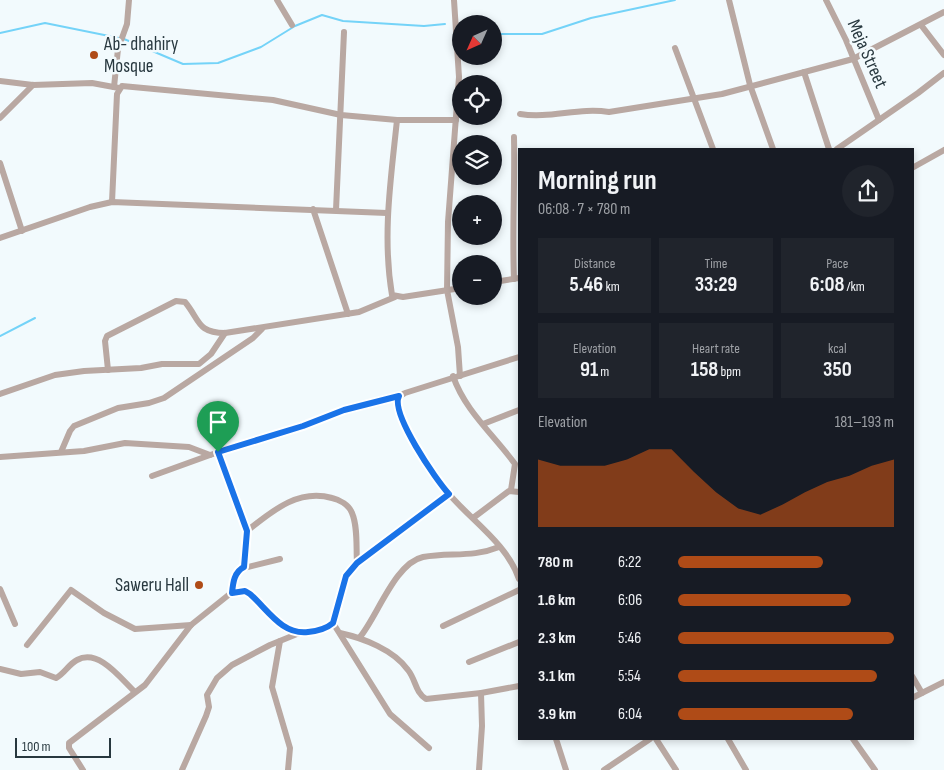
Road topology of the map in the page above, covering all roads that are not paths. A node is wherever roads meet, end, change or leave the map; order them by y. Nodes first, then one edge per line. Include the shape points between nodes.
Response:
1 (129, 0) edge
2 (277, 0) edge
3 (454, 0) edge
4 (729, 0) edge
5 (826, 0) edge
6 (944, 12) edge
7 (292, 25) dead end
8 (921, 25) junction
9 (344, 32) dead end
10 (675, 48) dead end
11 (944, 55) edge
12 (853, 59) junction
13 (804, 72) junction
14 (944, 73) edge
15 (459, 75) edge
16 (0, 81) edge
17 (33, 85) junction
18 (750, 85) junction
19 (116, 88) junction
20 (696, 100) junction
21 (520, 114) dead end
22 (341, 115) junction
23 (0, 118) edge
24 (397, 120) junction
25 (452, 120) edge
26 (879, 120) junction
27 (456, 125) edge
28 (514, 137) dead end
29 (713, 148) edge
30 (773, 148) edge
31 (829, 148) edge
32 (838, 148) edge
33 (944, 150) edge
34 (0, 163) edge
35 (914, 167) edge
36 (517, 182) edge
37 (112, 202) junction
38 (313, 209) junction
39 (336, 210) junction
40 (387, 213) junction
41 (22, 231) junction
42 (0, 238) edge
43 (516, 278) edge
44 (502, 281) edge
45 (452, 289) edge
46 (447, 290) junction
47 (395, 297) junction
48 (348, 314) junction
49 (262, 329) junction
50 (225, 333) junction
51 (518, 357) edge
52 (108, 370) junction
53 (452, 376) junction
54 (460, 376) junction
55 (0, 394) edge
56 (399, 396) junction
57 (518, 410) edge
58 (483, 424) junction
59 (61, 452) junction
60 (218, 452) junction
61 (210, 455) junction
62 (0, 457) edge
63 (152, 476) dead end
64 (511, 490) junction
65 (518, 492) edge
66 (449, 494) junction
67 (473, 518) junction
68 (247, 531) junction
69 (499, 547) junction
70 (280, 560) dead end
71 (357, 563) junction
72 (517, 566) edge
73 (244, 567) junction
74 (0, 589) edge
75 (518, 590) edge
76 (232, 593) junction
77 (333, 623) junction
78 (15, 624) dead end
79 (191, 625) junction
80 (443, 626) dead end
81 (340, 633) junction
82 (297, 634) junction
83 (360, 637) junction
84 (280, 641) junction
85 (518, 642) edge
86 (27, 645) dead end
87 (469, 662) dead end
88 (0, 669) edge
89 (914, 679) edge
90 (944, 682) edge
91 (518, 686) edge
92 (135, 692) junction
93 (481, 693) junction
94 (922, 693) junction
95 (914, 697) edge
96 (556, 740) edge
97 (649, 740) edge
98 (657, 740) edge
99 (729, 740) edge
100 (854, 740) edge
101 (429, 748) dead end
102 (83, 770) edge
103 (182, 770) edge
104 (288, 770) edge
105 (478, 770) edge
106 (566, 770) edge
107 (604, 770) edge
108 (676, 770) edge
109 (746, 770) edge
110 (875, 770) edge

1 - 19 street via 127,24 118,48
2 - 7 street
3 - 15 street
4 - 18 street
5 - 12 street, Meja Street
6 - 8 street
8 - 11 street
8 - 12 street
9 - 22 street
10 - 20 street
12 - 13 street
12 - 26 street, Meja Street
13 - 18 street
13 - 31 street
14 - 26 street
16 - 17 street
17 - 19 street via 71,82
17 - 23 street
18 - 20 street
18 - 30 street
19 - 22 street via 126,85 273,100
19 - 37 street
20 - 21 street via 609,112 595,109 534,116
20 - 29 street
22 - 24 street
22 - 39 street
24 - 25 street
24 - 40 street
26 - 32 street
27 - 46 street via 448,222
28 - 36 street
33 - 35 street
34 - 41 street
36 - 43 street via 512,236
37 - 38 street
37 - 41 street
38 - 39 street
38 - 48 street
39 - 40 street
40 - 47 street via 388,263 392,295
41 - 42 street
43 - 44 street
45 - 46 street
46 - 47 street
46 - 54 street
47 - 48 street
48 - 49 street
49 - 50 street
49 - 59 street via 255,337 164,398 118,408 74,426
50 - 52 street via 211,354 198,364
50 - 52 street via 211,333 203,329 185,302 176,301 107,336
51 - 54 street
52 - 55 street via 55,375
53 - 54 street
53 - 56 street
53 - 58 street via 458,391
56 - 60 street via 344,410
56 - 66 street via 398,411
57 - 58 street
58 - 64 street via 515,464
59 - 61 street via 125,443 189,447
59 - 62 street
60 - 61 street
60 - 68 street
61 - 63 street
64 - 65 street
64 - 67 street
66 - 67 street
66 - 71 street
67 - 69 street
68 - 71 street via 293,500 311,495 331,498 348,506 353,514
68 - 73 street
69 - 72 street
69 - 83 street via 477,555 417,559 401,573
70 - 73 street
71 - 77 street via 346,576
73 - 76 street via 233,580
74 - 78 street
75 - 80 street
76 - 79 street
76 - 82 street via 245,591 250,594 284,628
77 - 81 street
77 - 82 street via 319,631
79 - 86 street via 135,629 104,613 73,590
79 - 92 street via 152,676
81 - 83 street
81 - 101 street via 390,714
82 - 84 street
83 - 93 street via 408,668 419,695 426,699
84 - 103 street via 232,666 217,678 207,695 209,707 206,716
84 - 104 street via 272,687 290,748
85 - 87 street
88 - 92 street via 22,674 40,672 55,679 76,660 94,658 106,664
89 - 94 street
90 - 94 street
91 - 93 street
92 - 102 street via 69,743
93 - 105 street
94 - 95 street
96 - 106 street
97 - 107 street
98 - 108 street
99 - 109 street
100 - 110 street

